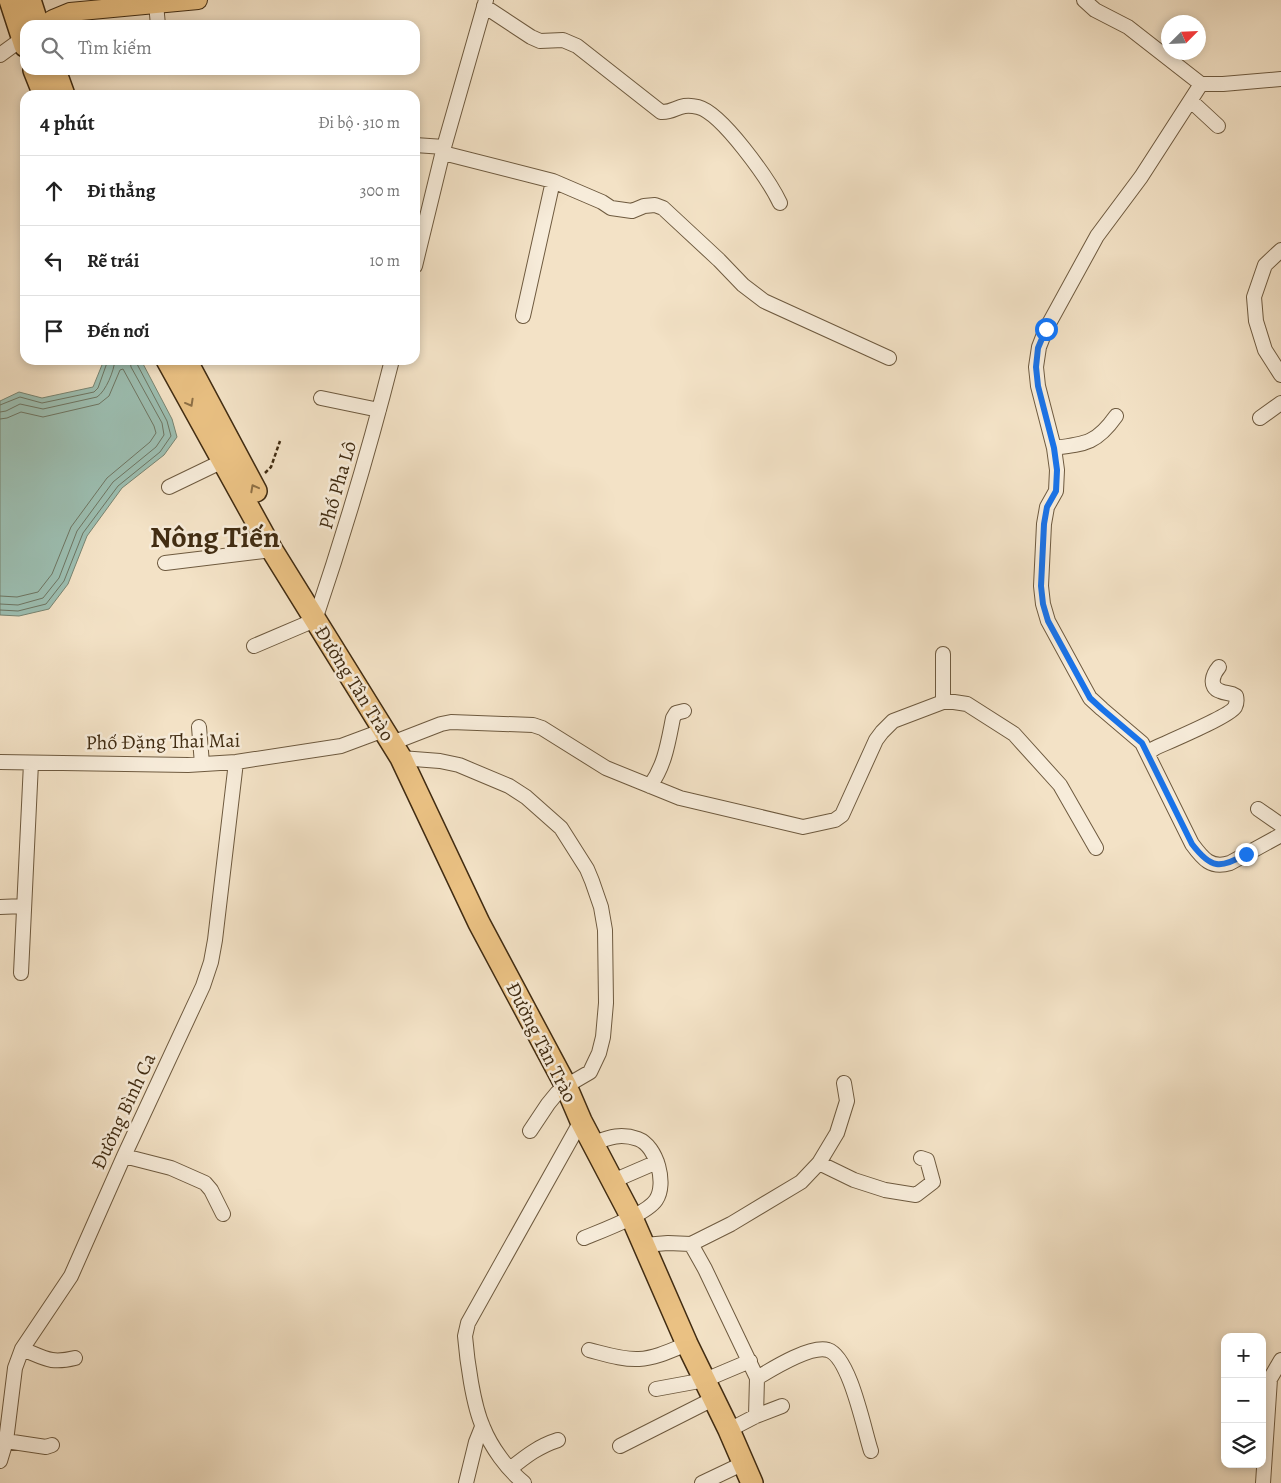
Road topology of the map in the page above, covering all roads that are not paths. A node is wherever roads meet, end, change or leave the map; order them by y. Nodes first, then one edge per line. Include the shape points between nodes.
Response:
1 (10, 0) edge
2 (30, 0) edge
3 (198, 0) edge
4 (1084, 0) edge
5 (485, 3) edge
6 (156, 4) junction
7 (36, 20) edge
8 (52, 20) edge
9 (158, 20) edge
10 (20, 29) edge
11 (20, 43) edge
12 (0, 55) edge
13 (36, 75) edge
14 (56, 75) edge
15 (1281, 79) edge
16 (1202, 84) junction
17 (42, 90) edge
18 (62, 90) edge
19 (1191, 101) junction
20 (1218, 126) dead end
21 (420, 146) edge
22 (444, 150) junction
23 (553, 181) junction
24 (780, 203) dead end
25 (420, 246) edge
26 (1281, 250) edge
27 (523, 316) dead end
28 (889, 358) dead end
29 (170, 365) edge
30 (189, 365) edge
31 (391, 365) edge
32 (1281, 375) edge
33 (321, 398) dead end
34 (1281, 403) edge
35 (379, 410) junction
36 (1116, 416) dead end
37 (1260, 418) dead end
38 (1054, 448) junction
39 (223, 461) junction
40 (169, 488) dead end
41 (272, 550) junction
42 (166, 563) dead end
43 (313, 616) junction
44 (254, 646) dead end
45 (943, 654) dead end
46 (1219, 667) dead end
47 (943, 702) junction
48 (684, 711) dead end
49 (199, 727) dead end
50 (392, 744) junction
51 (1148, 753) junction
52 (0, 762) edge
53 (236, 762) junction
54 (31, 763) junction
55 (202, 764) junction
56 (650, 786) junction
57 (1258, 809) dead end
58 (1281, 825) edge
59 (1281, 835) edge
60 (1096, 848) dead end
61 (24, 906) junction
62 (0, 907) edge
63 (21, 973) dead end
64 (844, 1083) dead end
65 (566, 1086) junction
66 (581, 1120) junction
67 (530, 1130) dead end
68 (593, 1143) junction
69 (124, 1156) junction
70 (921, 1158) dead end
71 (657, 1162) junction
72 (819, 1163) junction
73 (613, 1181) junction
74 (223, 1214) dead end
75 (632, 1218) junction
76 (584, 1238) dead end
77 (691, 1244) junction
78 (644, 1245) junction
79 (687, 1344) junction
80 (22, 1349) junction
81 (589, 1350) dead end
82 (75, 1358) dead end
83 (1281, 1360) edge
84 (750, 1361) junction
85 (757, 1378) junction
86 (656, 1389) dead end
87 (709, 1390) junction
88 (782, 1406) dead end
89 (756, 1416) junction
90 (482, 1426) junction
91 (729, 1430) junction
92 (558, 1440) dead end
93 (6, 1441) junction
94 (52, 1445) dead end
95 (620, 1446) dead end
96 (871, 1451) dead end
97 (0, 1461) edge
98 (742, 1464) junction
99 (510, 1468) junction
100 (466, 1483) edge
101 (524, 1483) edge
102 (702, 1483) edge
103 (752, 1483) edge
104 (1263, 1483) edge

1 - 10 highway
2 - 7 highway
3 - 6 main road
4 - 16 street via 1095,10 1128,27
5 - 22 street
5 - 24 street via 531,37 540,41 563,40 576,46 661,112 685,105 710,112 762,171
6 - 8 main road via 70,12
6 - 9 street
11 - 12 street
13 - 17 highway
14 - 18 highway
15 - 16 street
16 - 19 street
19 - 20 street
19 - 38 street via 1097,236 1038,348 1038,386
21 - 22 street
22 - 23 street
22 - 25 street
23 - 27 street
23 - 28 street via 611,208 632,211 644,206 663,208 742,285 764,301
26 - 32 street via 1265,265 1254,297 1256,321 1265,350
29 -> 39 highway, Đường Tân Trào
43 -> 30 highway, Đường Tân Trào via 292,558
31 - 35 street, Phố Pha Lô
33 - 35 street
34 - 37 street
35 - 43 street, Phố Pha Lô via 336,558
36 - 38 street via 1102,433 1083,445
38 - 51 street via 1056,491 1047,507 1044,524 1041,586 1048,621 1090,698 1142,743
39 - 40 street
39 - 41 highway, Đường Tân Trào
41 - 42 street
41 - 43 highway, Đường Tân Trào
43 - 44 street
43 - 50 highway, Đường Tân Trào
45 - 47 street
46 - 51 street via 1214,673 1214,688 1236,696 1234,709
47 - 56 street, Phố Đặng Thai Mai via 893,721 882,732 842,814 835,820 803,827 680,798
47 - 60 street via 967,704 1014,734 1060,785
48 - 56 street via 676,713 673,718 659,774
49 - 55 street
50 - 53 street, Phố Đặng Thai Mai via 341,746
50 - 56 street, Phố Đặng Thai Mai via 451,722 533,725 606,768
50 - 65 highway, Đường Tân Trào via 479,923
50 - 65 street via 460,765 509,786 561,828 587,869 605,930 603,1037 590,1072
51 - 59 street via 1192,844 1213,865 1230,863
52 - 54 street, Phố Đặng Thai Mai
53 - 55 street, Phố Đặng Thai Mai
53 - 69 street, Đường Bình Ca via 211,962 203,986
54 - 55 street, Phố Đặng Thai Mai
54 - 61 street
57 - 58 street
61 - 62 street
61 - 63 street
64 - 72 street via 847,1101 838,1134
65 - 66 highway, Đường Tân Trào
65 - 67 street via 548,1104
66 - 68 highway, Đường Tân Trào
66 - 90 street via 468,1323 466,1350
68 - 71 street via 615,1136 641,1140
68 - 73 highway, Đường Tân Trào
69 - 74 street via 171,1168 205,1183
69 - 80 street, Đường Bình Ca via 71,1276
70 - 72 street via 927,1160 933,1182 916,1195 884,1190
71 - 73 street
71 - 75 street via 662,1188 656,1202
72 - 77 street via 801,1182
73 - 75 highway, Đường Tân Trào
75 - 76 street
75 - 78 highway, Đường Tân Trào
77 - 78 street
77 - 84 street
78 - 79 highway, Đường Tân Trào
79 - 81 street via 641,1359
79 - 87 highway, Đường Tân Trào
80 - 82 street via 59,1362
80 - 93 street, Đường Bình Ca via 15,1368
83 - 104 street via 1270,1379
84 - 85 street
84 - 87 street
85 - 89 street
85 - 96 street via 806,1352 826,1350 833,1353 843,1366 860,1407
86 - 87 street
87 - 91 highway, Đường Tân Trào
87 - 95 street
88 - 89 street
89 - 91 street
90 - 99 street
90 - 100 street
91 - 98 highway, Đường Tân Trào
92 - 99 street via 529,1453
93 - 94 street via 46,1447
93 - 97 street, Đường Bình Ca
98 - 102 street
98 - 103 highway, Đường Tân Trào
99 - 101 street

